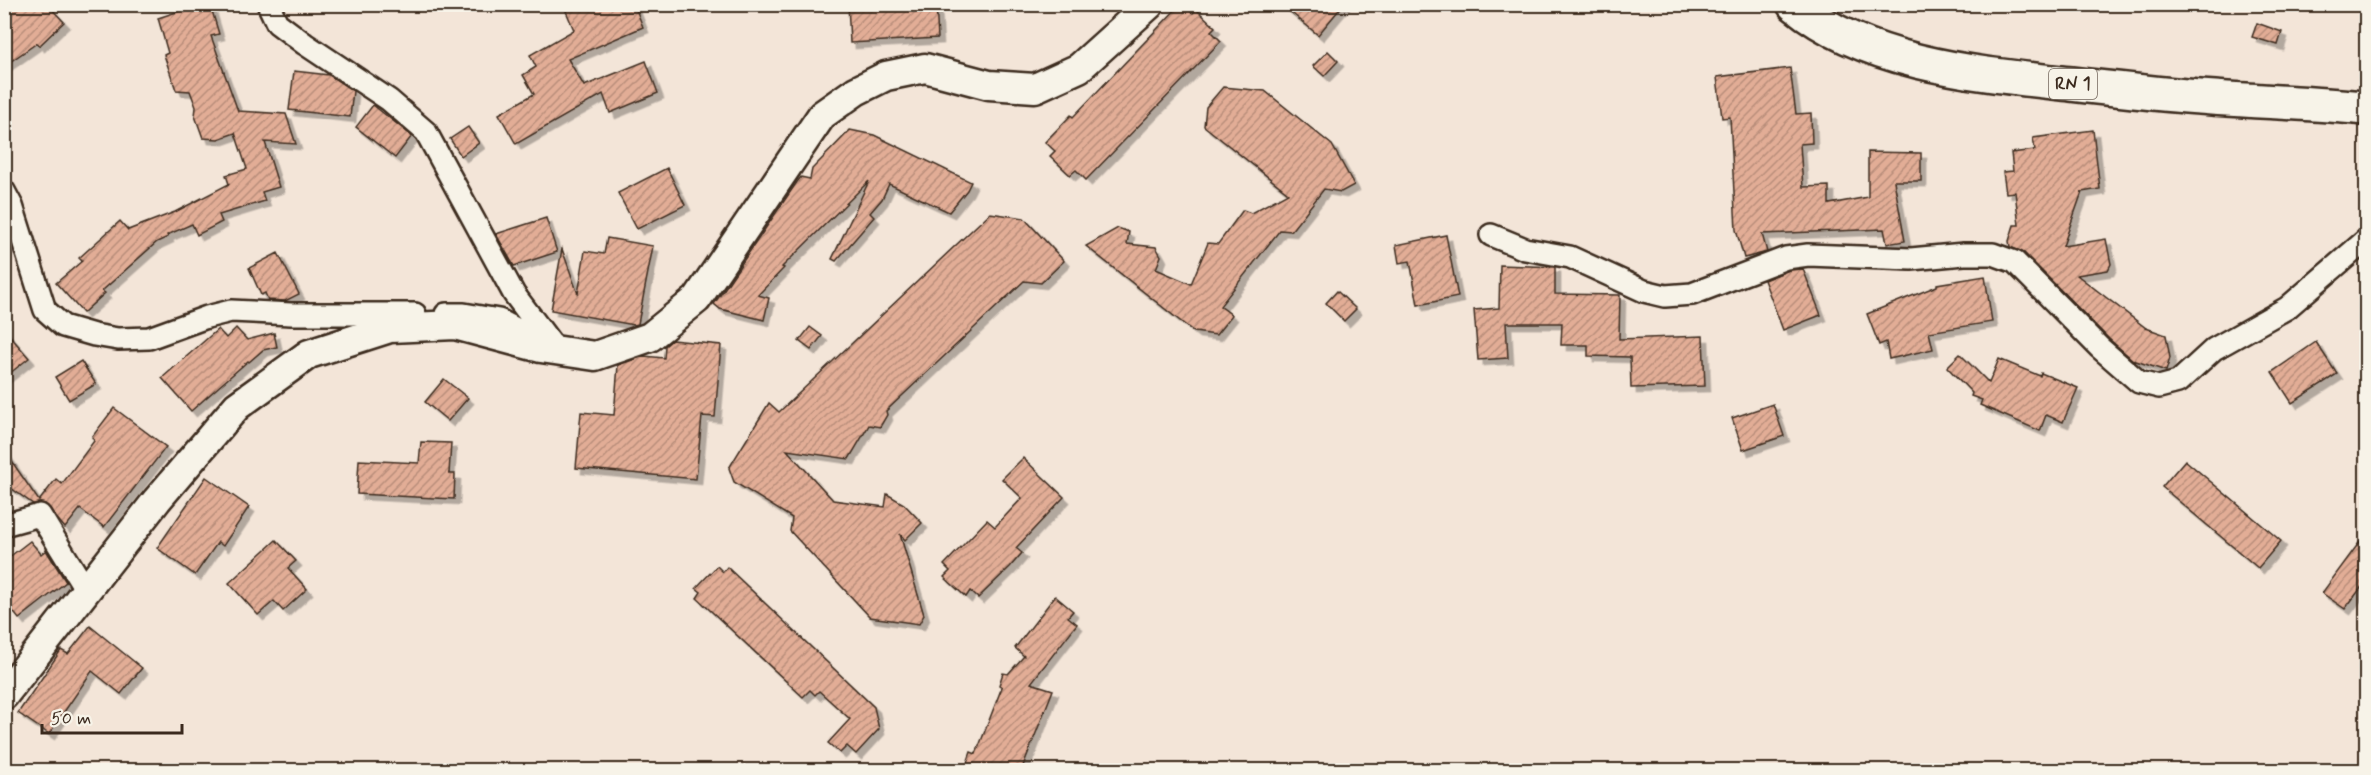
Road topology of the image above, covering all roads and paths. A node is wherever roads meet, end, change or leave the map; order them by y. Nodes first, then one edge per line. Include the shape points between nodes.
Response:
1 (268, 4) edge
2 (1150, 4) edge
3 (1794, 4) edge
4 (2367, 108) edge
5 (4, 191) edge
6 (1491, 235) dead end
7 (2367, 240) edge
8 (556, 350) junction
9 (4, 525) edge
10 (86, 590) junction
11 (4, 695) edge

1 - 8 street via 277,23 389,100 426,132 514,294
2 - 8 main road via 1079,68 1035,88 989,85 925,68 886,76 856,91 822,115 697,299 650,337 595,356
3 - 4 main road, RN 1 via 1857,42 1917,61 1998,76 2177,95
5 - 8 street via 45,310 63,326 94,335 149,338 231,311 464,314 499,320
6 - 7 street via 1525,249 1570,257 1644,291 1665,296 1692,294 1786,258 1819,255 1911,259 1993,254 2015,262 2139,382 2159,387 2178,382 2214,349 2287,308
8 - 10 main road via 455,326 390,328 309,354 237,406
9 - 10 street via 40,515
10 - 11 main road

